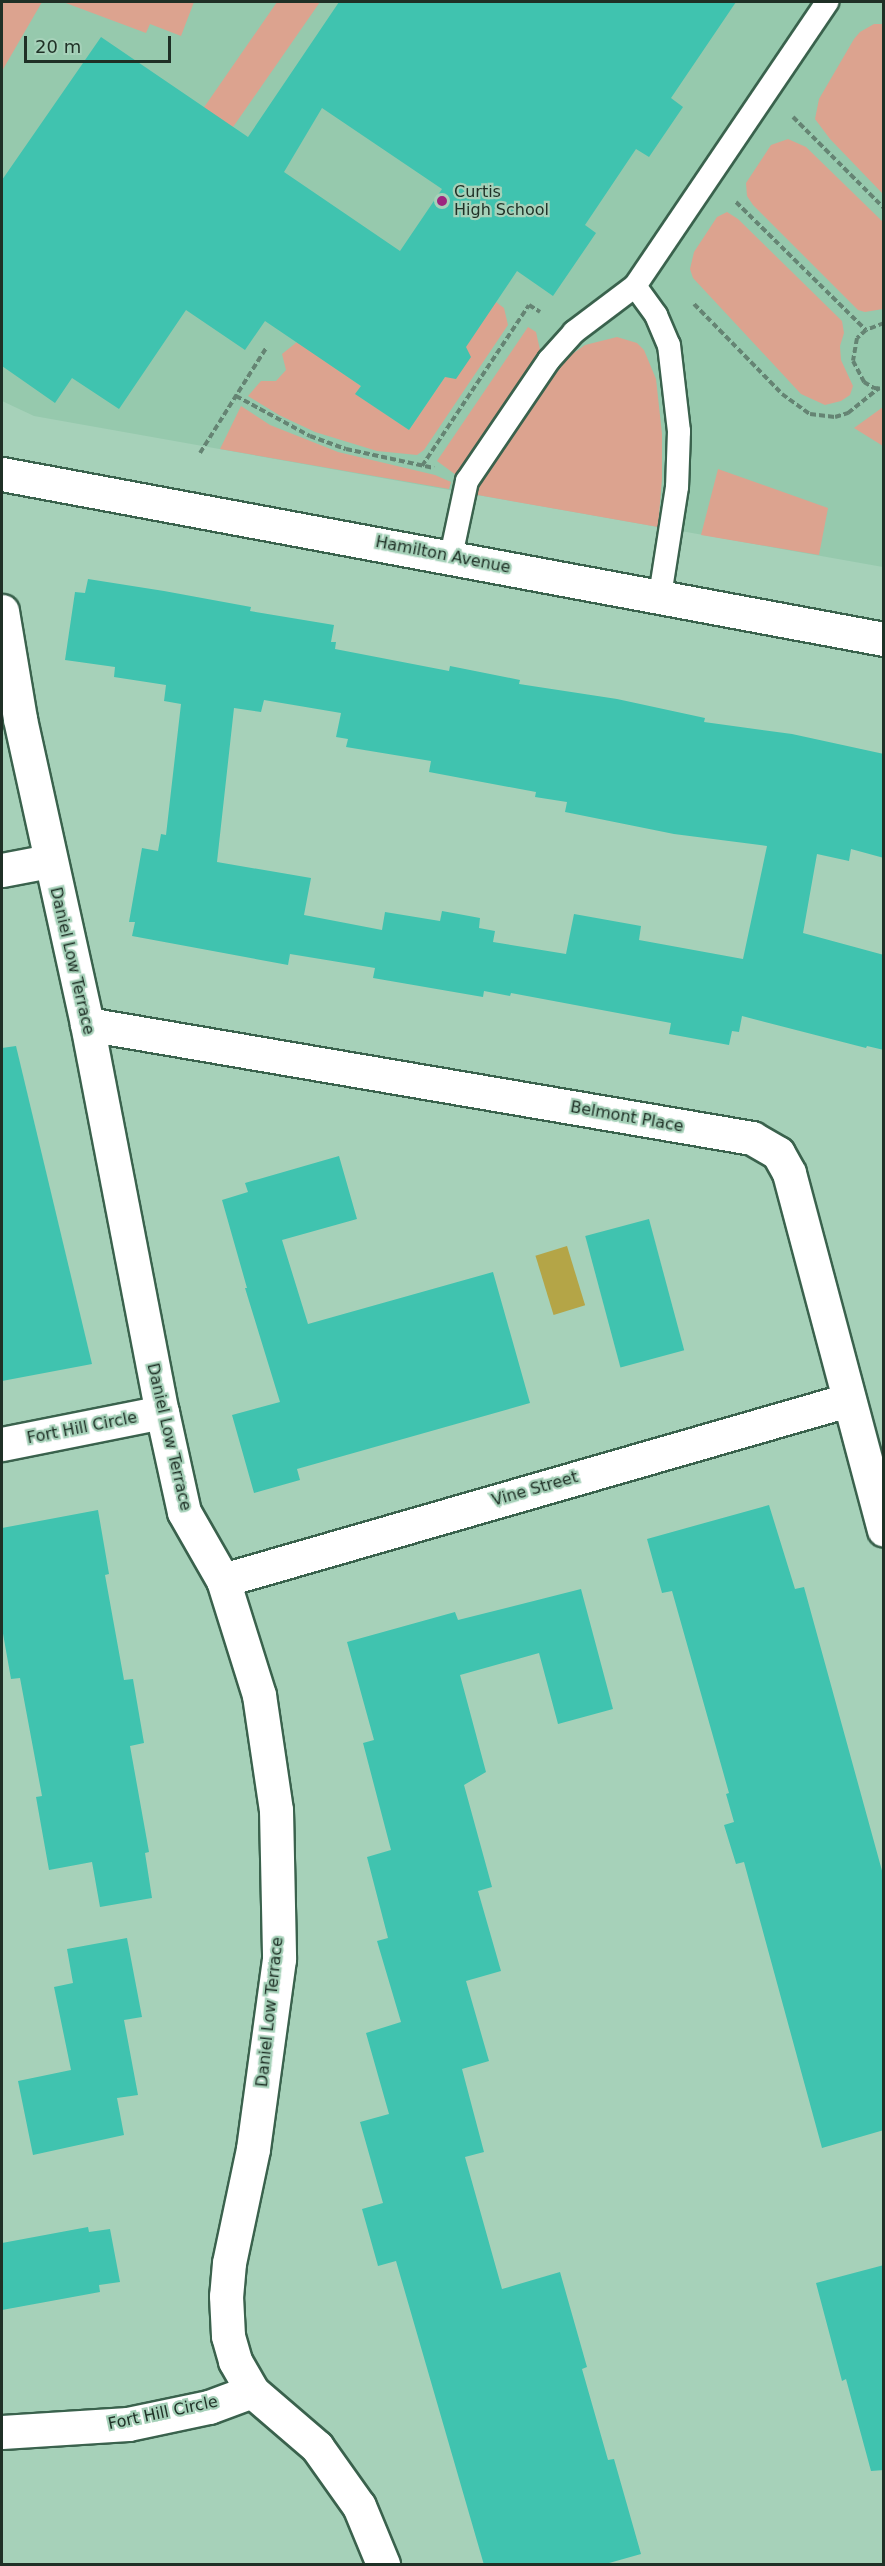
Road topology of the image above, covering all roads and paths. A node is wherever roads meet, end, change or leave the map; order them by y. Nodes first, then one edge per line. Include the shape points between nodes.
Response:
1 (827, 2) edge
2 (766, 91) junction
3 (709, 176) junction
4 (884, 208) edge
5 (652, 261) junction
6 (635, 285) junction
7 (529, 305) dead end
8 (884, 323) edge
9 (866, 330) junction
10 (266, 348) dead end
11 (881, 389) edge
12 (236, 396) junction
13 (200, 453) dead end
14 (422, 466) junction
15 (2, 474) edge
16 (467, 481) junction
17 (451, 556) junction
18 (660, 596) junction
19 (2, 610) edge
20 (884, 639) edge
21 (49, 861) junction
22 (2, 870) edge
23 (87, 1024) junction
24 (848, 1400) junction
25 (162, 1412) junction
26 (2, 1444) edge
27 (884, 1530) edge
28 (223, 1580) junction
29 (252, 2391) junction
30 (2, 2432) edge
31 (383, 2565) edge

1 - 2 lane
2 - 3 lane
2 - 4 path
3 - 5 lane
3 - 9 path
5 - 6 lane
5 - 11 path via 782,393 810,414 835,417 848,413
6 - 16 lane via 574,332 549,360
6 - 18 lane via 656,315 669,345 679,431 677,487
7 - 14 path
8 - 9 path
9 - 11 path via 857,338 853,361 864,381
10 - 12 path
12 - 13 path
12 - 14 path via 310,436 346,449
14 - 16 path
15 - 17 street, Hamilton Avenue
16 - 17 lane
17 - 18 street, Hamilton Avenue
18 - 20 street, Hamilton Avenue
19 - 21 street, Daniel Low Terrace
21 - 22 street
21 - 23 street, Daniel Low Terrace
23 - 24 street, Belmont Place via 752,1138 778,1154 789,1173
23 - 25 street, Daniel Low Terrace
24 - 27 street, Belmont Place
24 - 28 street, Vine Street
25 - 26 street, Fort Hill Circle
25 - 28 street, Daniel Low Terrace via 184,1512
28 - 29 street, Daniel Low Terrace via 259,1695 276,1810 279,1878 279,1959 253,2149 226,2296 228,2336 235,2361
29 - 30 street, Fort Hill Circle via 209,2407 128,2424
29 - 31 street, Daniel Low Terrace via 317,2447 359,2506

